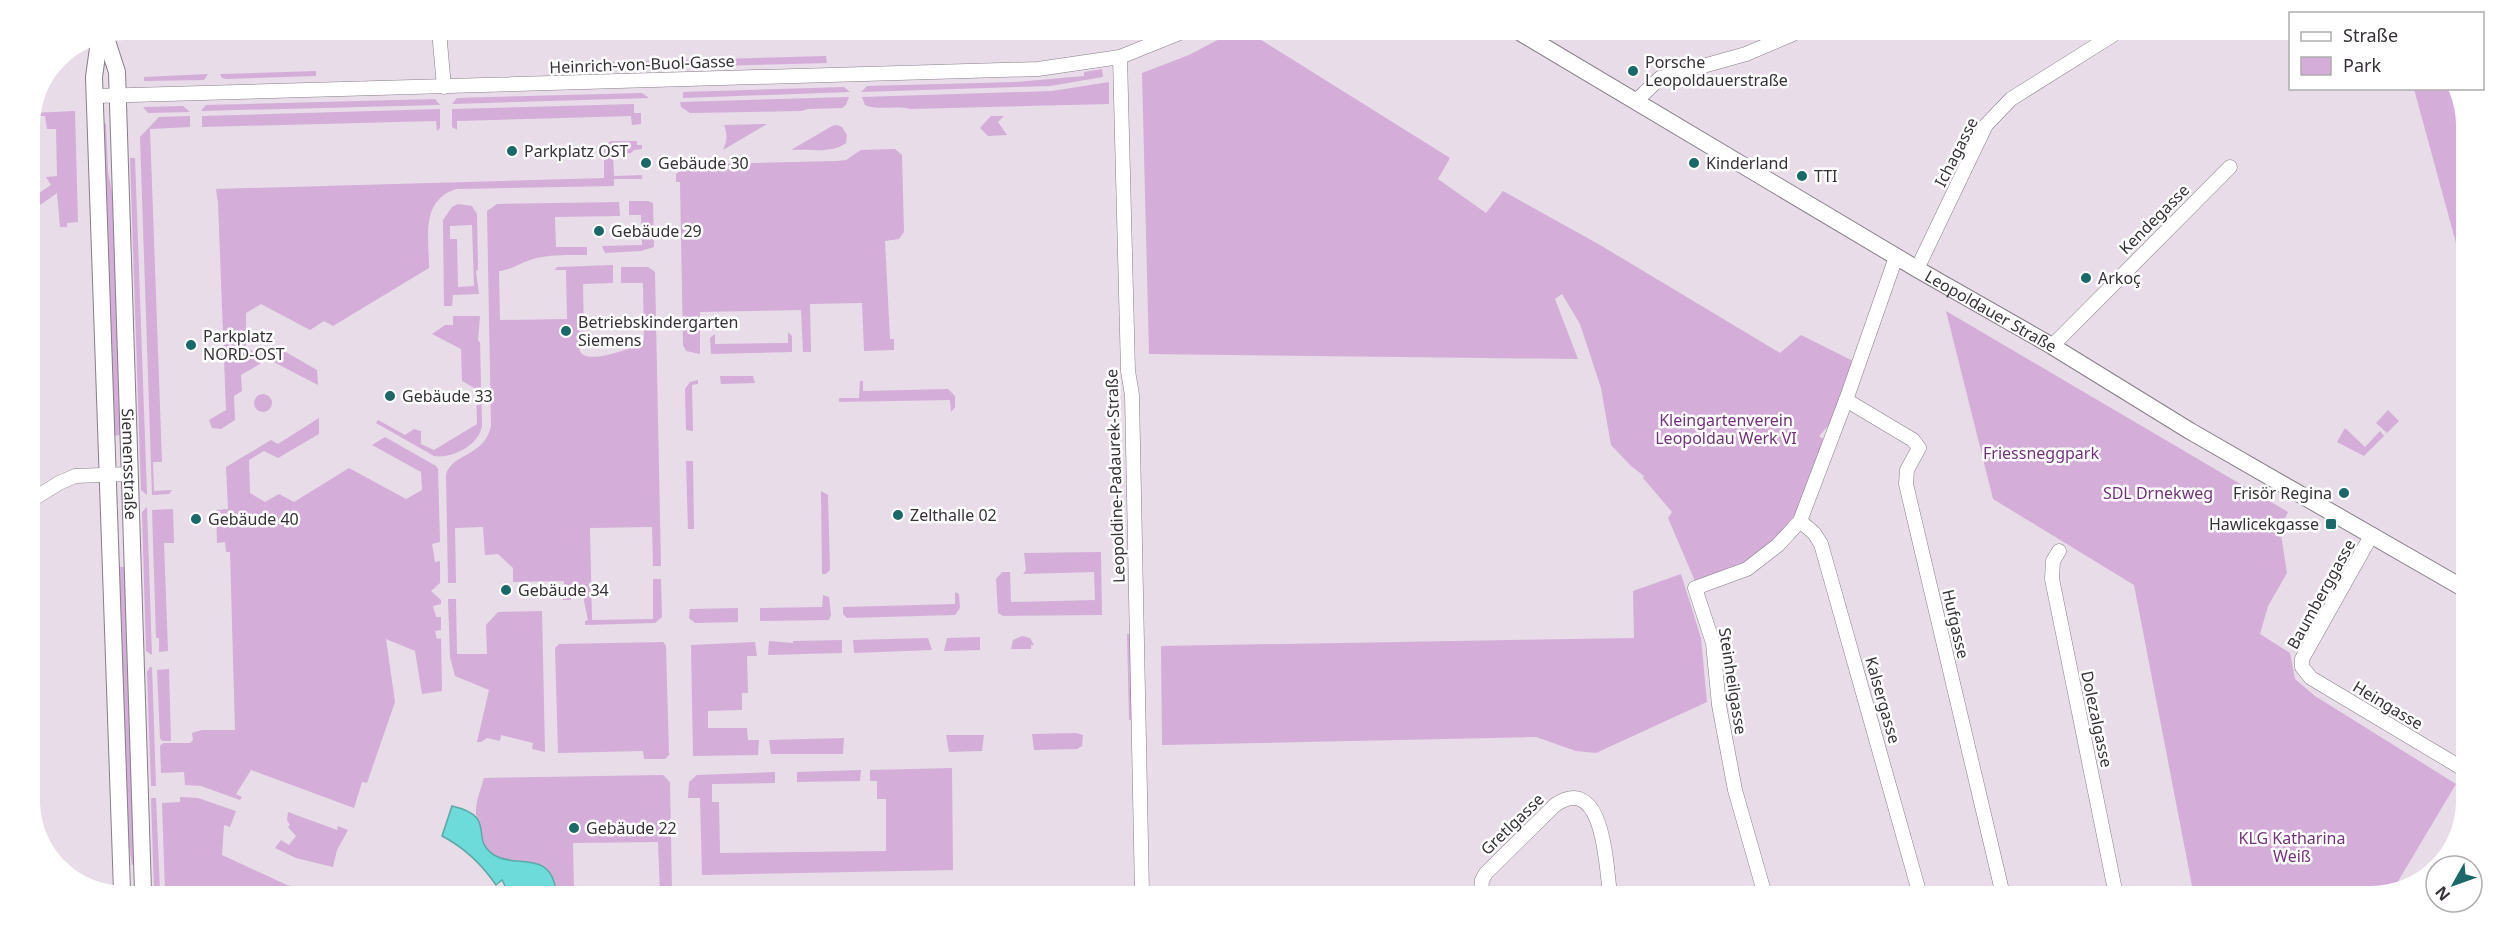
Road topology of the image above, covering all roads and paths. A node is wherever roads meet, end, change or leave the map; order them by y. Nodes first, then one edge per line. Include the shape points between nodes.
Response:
1 (440, 40) edge
2 (1162, 40) edge
3 (1533, 40) edge
4 (1779, 40) edge
5 (2104, 40) edge
6 (107, 42) edge
7 (98, 45) edge
8 (1120, 57) junction
9 (444, 87) junction
10 (116, 95) junction
11 (96, 96) junction
12 (1636, 101) junction
13 (2230, 167) dead end
14 (1896, 257) junction
15 (1917, 269) junction
16 (2052, 346) junction
17 (1846, 400) junction
18 (108, 474) junction
19 (130, 474) junction
20 (41, 495) edge
21 (1800, 521) junction
22 (2371, 537) junction
23 (2059, 550) dead end
24 (2456, 584) edge
25 (2302, 667) joint
26 (2456, 765) edge
27 (122, 886) edge
28 (143, 886) edge
29 (1142, 886) edge
30 (1482, 886) edge
31 (1609, 886) edge
32 (1763, 886) edge
33 (1917, 886) edge
34 (2001, 886) edge
35 (2114, 886) edge

1 - 9 street
2 - 8 street, Heinrich-von-Buol-Gasse
3 - 12 main road, Leopoldauer Straße
4 - 12 street via 1746,54 1660,78
5 - 15 street, Ichagasse via 2011,99 1986,125
6 - 10 main road, Siemensstraße via 117,72
7 - 11 main road, Siemensstraße
8 - 9 street, Heinrich-von-Buol-Gasse via 1057,68 1017,70
8 - 29 street, Leopoldine-Padaurek-Straße via 1128,371 1132,395
9 - 10 street, Heinrich-von-Buol-Gasse
10 - 11 street, Heinrich-von-Buol-Gasse
10 - 19 main road, Siemensstraße
11 - 18 main road, Siemensstraße
12 - 14 main road, Leopoldauer Straße
13 - 16 street, Kendegasse
14 - 15 main road, Leopoldauer Straße
14 - 17 street, Steinheilgasse
15 - 16 main road, Leopoldauer Straße
16 - 22 main road, Leopoldauer Straße
17 - 21 street, Steinheilgasse
17 - 34 street, Hufgasse via 1914,440 1919,448 1907,470 1906,484
18 - 19 street
18 - 20 street via 68,478
18 - 27 main road, Siemensstraße
19 - 28 main road, Siemensstraße
21 - 32 street, Steinheilgasse via 1778,545 1747,569 1695,588 1713,643 1719,705 1735,790
21 - 33 street, Kalsergasse via 1821,544
22 - 24 main road, Leopoldauer Straße
22 - 25 street, Baumberggasse via 2302,659
23 - 35 street, Dolezalgasse via 2053,561 2052,579
25 - 26 street, Heingasse via 2311,678
30 - 31 street, Gretlgasse via 1486,873 1555,805 1574,798 1594,810 1599,822

